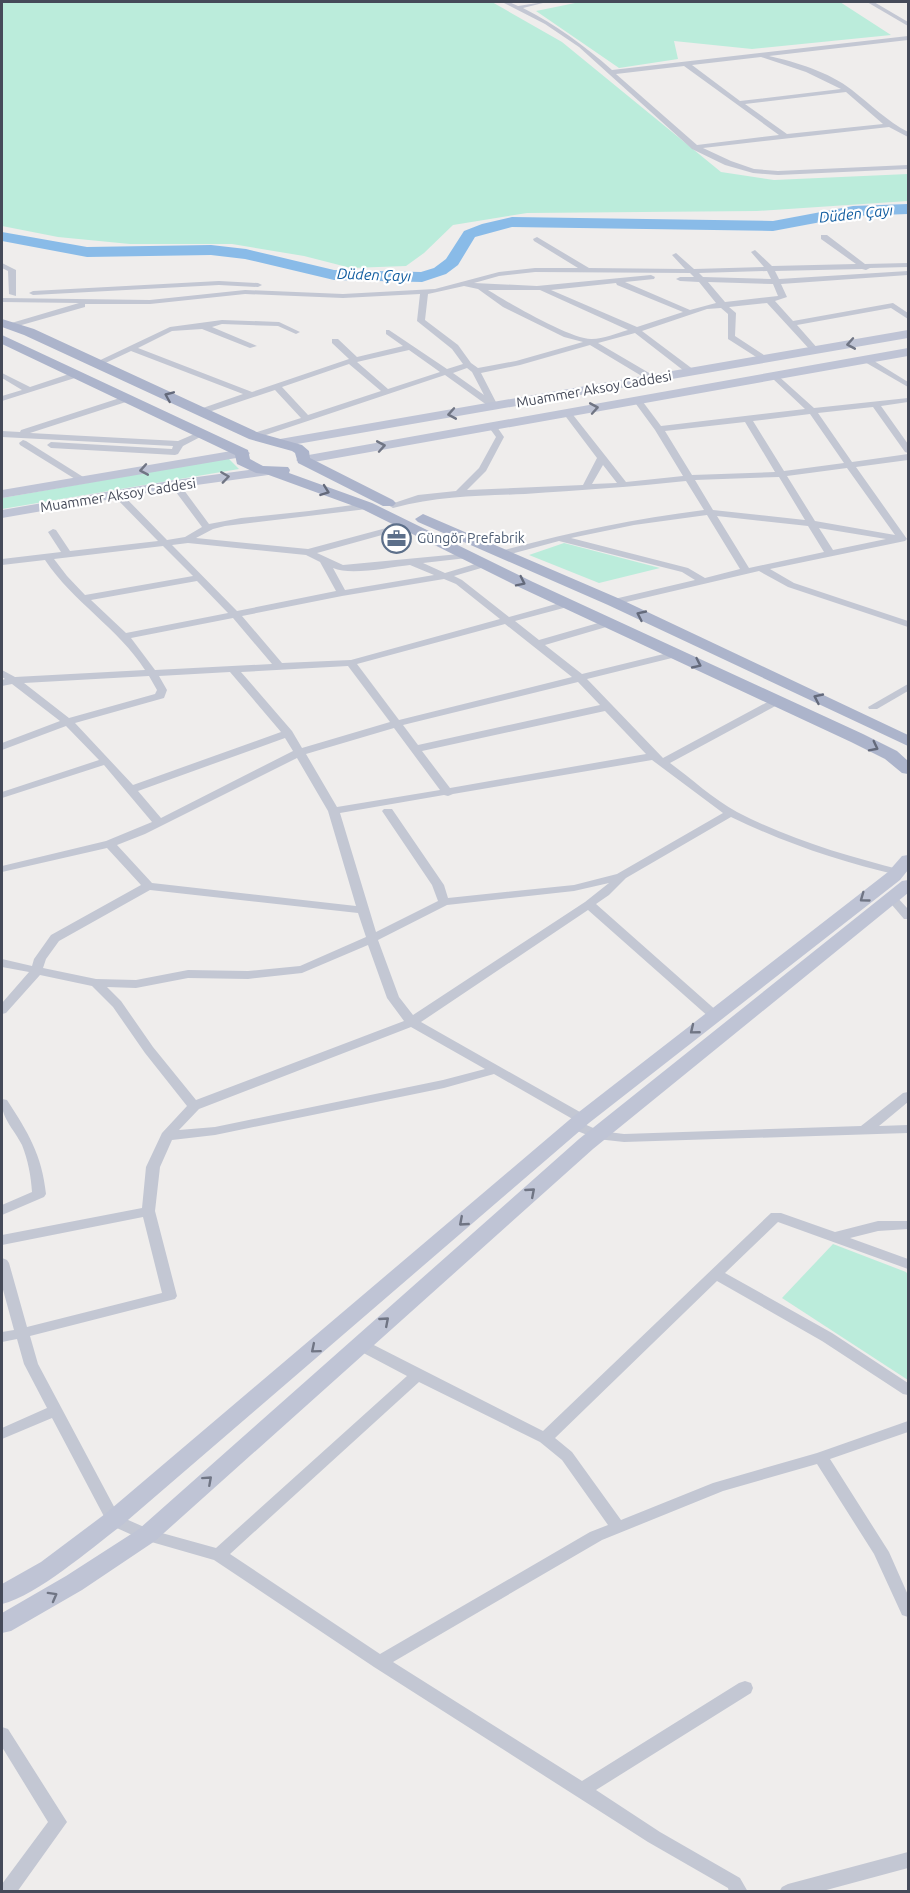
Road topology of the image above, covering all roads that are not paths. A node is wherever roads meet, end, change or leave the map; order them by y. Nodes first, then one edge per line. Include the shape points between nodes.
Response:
1 (505, 2) edge
2 (541, 2) edge
3 (870, 2) edge
4 (517, 8) junction
5 (909, 24) edge
6 (909, 38) edge
7 (754, 55) junction
8 (686, 64) junction
9 (613, 72) junction
10 (848, 90) junction
11 (738, 103) junction
12 (889, 125) junction
13 (909, 135) edge
14 (784, 136) junction
15 (695, 147) junction
16 (909, 167) edge
17 (824, 237) dead end
18 (537, 239) dead end
19 (755, 252) dead end
20 (676, 255) dead end
21 (2, 265) edge
22 (909, 265) edge
23 (863, 266) junction
24 (770, 269) junction
25 (2, 270) edge
26 (12, 270) junction
27 (588, 271) junction
28 (690, 271) junction
29 (909, 273) edge
30 (874, 274) junction
31 (701, 280) junction
32 (618, 282) junction
33 (775, 282) junction
34 (461, 284) junction
35 (478, 286) junction
36 (542, 288) junction
37 (424, 292) junction
38 (2, 293) edge
39 (13, 294) junction
40 (343, 296) junction
41 (2, 300) edge
42 (769, 300) junction
43 (98, 301) junction
44 (721, 305) junction
45 (691, 313) junction
46 (909, 317) edge
47 (242, 324) junction
48 (791, 324) junction
49 (6, 325) edge
50 (203, 326) junction
51 (636, 330) junction
52 (296, 332) dead end
53 (389, 332) dead end
54 (219, 333) junction
55 (909, 334) edge
56 (2, 339) edge
57 (335, 341) dead end
58 (588, 341) junction
59 (253, 346) dead end
60 (410, 347) junction
61 (131, 348) junction
62 (815, 350) junction
63 (909, 352) edge
64 (764, 359) junction
65 (352, 360) junction
66 (866, 360) junction
67 (96, 364) junction
68 (472, 368) junction
69 (691, 372) junction
70 (445, 373) junction
71 (2, 375) edge
72 (75, 375) junction
73 (775, 376) junction
74 (653, 379) junction
75 (275, 385) junction
76 (909, 386) edge
77 (29, 390) junction
78 (388, 393) junction
79 (250, 394) junction
80 (2, 399) edge
81 (126, 399) junction
82 (637, 400) junction
83 (909, 400) edge
84 (875, 404) junction
85 (494, 406) junction
86 (203, 411) junction
87 (812, 411) junction
88 (567, 413) junction
89 (308, 419) junction
90 (748, 419) junction
91 (492, 426) junction
92 (658, 429) junction
93 (2, 434) edge
94 (202, 434) junction
95 (254, 436) junction
96 (20, 439) junction
97 (2, 441) edge
98 (280, 443) junction
99 (909, 450) edge
100 (243, 453) junction
101 (602, 458) junction
102 (909, 458) edge
103 (303, 460) junction
104 (850, 465) junction
105 (270, 471) junction
106 (783, 474) junction
107 (686, 478) junction
108 (83, 480) junction
109 (175, 484) junction
110 (624, 485) junction
111 (586, 487) junction
112 (459, 493) junction
113 (2, 494) edge
114 (117, 494) junction
115 (393, 505) junction
116 (367, 506) junction
117 (708, 512) junction
118 (2, 514) edge
119 (814, 524) junction
120 (408, 525) junction
121 (208, 529) junction
122 (52, 532) dead end
123 (559, 538) junction
124 (905, 539) edge
125 (188, 540) junction
126 (164, 541) junction
127 (308, 552) junction
128 (500, 554) junction
129 (830, 554) junction
130 (68, 555) junction
131 (467, 555) junction
132 (48, 557) junction
133 (2, 562) edge
134 (326, 562) junction
135 (412, 562) junction
136 (485, 564) junction
137 (761, 568) junction
138 (746, 571) junction
139 (444, 576) junction
140 (200, 578) junction
141 (706, 582) junction
142 (342, 593) junction
143 (84, 598) junction
144 (614, 602) junction
145 (567, 604) junction
146 (236, 615) junction
147 (508, 621) junction
148 (609, 623) junction
149 (909, 624) edge
150 (124, 636) junction
151 (537, 644) junction
152 (676, 654) junction
153 (351, 663) junction
154 (279, 666) junction
155 (232, 668) junction
156 (151, 671) junction
157 (2, 673) edge
158 (581, 679) junction
159 (14, 680) junction
160 (2, 683) edge
161 (909, 687) edge
162 (777, 701) junction
163 (607, 707) junction
164 (873, 707) dead end
165 (68, 722) junction
166 (396, 724) junction
167 (288, 733) junction
168 (909, 741) edge
169 (2, 747) edge
170 (414, 749) junction
171 (300, 752) junction
172 (659, 759) junction
173 (106, 761) junction
174 (909, 769) edge
175 (131, 790) junction
176 (448, 793) junction
177 (2, 795) edge
178 (334, 811) junction
179 (388, 811) dead end
180 (731, 813) junction
181 (159, 823) junction
182 (110, 843) junction
183 (2, 869) edge
184 (905, 872) edge
185 (621, 876) junction
186 (148, 886) junction
187 (892, 898) junction
188 (444, 903) junction
189 (589, 904) junction
190 (363, 909) junction
191 (909, 916) edge
192 (372, 939) junction
193 (2, 963) edge
194 (36, 972) junction
195 (96, 983) junction
196 (2, 1010) edge
197 (714, 1014) junction
198 (412, 1022) junction
199 (496, 1070) junction
200 (909, 1096) edge
201 (2, 1103) edge
202 (194, 1106) junction
203 (579, 1122) junction
204 (909, 1129) edge
205 (865, 1130) junction
206 (597, 1135) junction
207 (167, 1136) junction
208 (2, 1210) edge
209 (148, 1211) junction
210 (909, 1225) edge
211 (834, 1237) junction
212 (2, 1240) edge
213 (909, 1264) edge
214 (2, 1267) edge
215 (716, 1274) junction
216 (22, 1333) junction
217 (2, 1336) edge
218 (359, 1344) junction
219 (417, 1375) junction
220 (909, 1390) edge
221 (54, 1411) junction
222 (909, 1426) edge
223 (2, 1434) edge
224 (545, 1438) junction
225 (821, 1457) junction
226 (113, 1520) junction
227 (618, 1527) junction
228 (147, 1535) junction
229 (219, 1555) junction
230 (2, 1595) edge
231 (909, 1611) edge
232 (2, 1624) edge
233 (380, 1662) junction
234 (745, 1688) dead end
235 (2, 1734) edge
236 (582, 1790) junction
237 (909, 1860) edge
238 (6, 1892) edge
239 (739, 1892) edge
240 (788, 1892) edge

1 - 4 street
2 - 4 street
3 - 5 street
4 - 9 street via 547,23
6 - 7 street
7 - 8 street
7 - 10 street via 831,80
8 - 9 street
8 - 11 street
9 - 15 street
10 - 11 street
10 - 12 street
11 - 14 street
12 - 13 street
12 - 14 street
14 - 15 street
15 - 16 street via 753,171
17 - 23 street
18 - 27 street
19 - 24 street
20 - 28 street
21 - 26 street
22 - 23 street
23 - 24 street
23 - 30 street
24 - 28 street
24 - 33 street
25 - 26 street
26 - 39 street
27 - 28 street
27 - 34 street via 499,273
28 - 31 street
29 - 30 street
30 - 33 street
31 - 32 street via 649,278
31 - 33 street
31 - 44 street
32 - 36 street
32 - 45 street
33 - 42 street via 783,297
34 - 35 street
34 - 37 street
35 - 36 street via 501,290
35 - 58 street via 516,310
36 - 51 street
37 - 40 street
37 - 68 street via 421,321 454,347
38 - 39 street
39 - 40 street via 219,283
40 - 43 street via 245,292 150,302
41 - 43 street
42 - 44 street
42 - 48 street
43 - 49 street
44 - 45 street
44 - 64 street via 732,313 731,337
45 - 51 street
46 - 48 street via 893,305
47 - 50 street via 222,322
47 - 52 street via 279,324
47 - 54 street
48 - 62 street
49 - 67 main road
50 - 54 street
50 - 61 street via 170,329
51 - 58 street
51 - 69 street
53 - 60 street
54 - 59 street
55 -> 62 main road, Muammer Aksoy Caddesi
56 - 72 main road
57 - 65 street
58 - 68 street via 517,363
58 - 74 street
60 - 65 street
60 - 70 street
61 - 67 street
61 - 79 street
62 - 64 main road, Muammer Aksoy Caddesi
63 - 66 main road, Muammer Aksoy Caddesi
64 - 69 main road, Muammer Aksoy Caddesi
65 - 75 street
65 - 78 street
66 - 73 main road, Muammer Aksoy Caddesi
66 - 76 street
86 -> 67 main road
68 - 70 street
68 - 85 street
69 - 74 main road, Muammer Aksoy Caddesi
70 - 78 street
70 - 85 street
71 - 77 street
72 - 77 street
72 - 81 main road
73 - 82 main road, Muammer Aksoy Caddesi
73 - 87 street
74 - 85 main road, Muammer Aksoy Caddesi
75 - 79 street
75 - 89 street
77 - 80 street
78 - 89 street
79 - 86 street
81 - 94 main road
81 - 96 street
88 -> 82 main road, Muammer Aksoy Caddesi
82 - 92 street
83 - 84 street
84 - 87 street
84 - 99 street
85 -> 98 main road, Muammer Aksoy Caddesi
86 - 95 main road
87 - 90 street
87 - 104 street
88 - 91 main road, Muammer Aksoy Caddesi
88 - 101 street
89 - 95 street
90 - 92 street
90 - 106 street
103 -> 91 main road, Muammer Aksoy Caddesi
91 - 112 street via 500,436 483,469
92 - 107 street
93 - 96 street
94 - 96 street via 180,444 175,452
94 - 100 main road
95 - 98 main road
96 - 97 street
96 - 108 street
98 - 100 main road via 254,446
98 - 103 main road via 297,448
100 - 105 main road via 246,465
100 -> 108 main road, Muammer Aksoy Caddesi
101 - 110 street
101 - 111 street
102 - 104 street
103 - 105 main road via 294,467
103 - 115 main road
104 - 106 street
104 - 124 street
109 -> 105 main road, Muammer Aksoy Caddesi
105 -> 116 main road
106 - 107 street
106 - 119 street
107 - 110 street
107 - 117 street
108 - 113 main road, Muammer Aksoy Caddesi
109 - 114 main road, Muammer Aksoy Caddesi
109 - 121 street
110 - 111 street
111 - 112 street
112 - 115 street
114 - 118 main road, Muammer Aksoy Caddesi
114 - 126 street
115 - 128 main road
116 - 120 main road
116 - 121 street via 246,519
117 - 119 street
117 - 123 street
117 - 138 street
119 - 124 street
119 - 129 street
120 - 127 street
120 - 131 main road
121 - 125 street
122 - 130 street
123 - 128 street
123 - 141 street via 685,570
124 - 129 street
125 - 126 street
125 - 127 street
126 - 130 street
126 - 140 street
127 - 134 street
128 - 144 main road
129 - 137 street
130 - 132 street
131 - 135 street
131 - 136 main road
132 - 133 street
132 - 143 street via 58,574
134 - 135 street via 341,567
134 - 142 street
135 - 139 street
136 - 139 street
136 -> 145 main road
137 - 138 street
137 - 149 street via 791,585
138 - 141 street
139 - 142 street
139 - 147 street via 459,582
140 - 143 street
140 - 146 street
141 - 144 street
142 - 146 street
143 - 150 street
168 -> 144 main road
145 - 147 street
145 - 148 main road
146 - 150 street
146 - 154 street
147 - 151 street
147 - 153 street
148 - 151 street
148 - 152 main road
150 - 156 street
151 - 158 street
152 - 158 street
152 -> 162 main road
153 - 154 street
153 - 166 street
154 - 155 street
155 - 156 street
155 - 167 street
156 - 159 street
156 - 165 street via 162,690 160,696
157 - 159 street
158 - 163 street
158 - 166 street
159 - 160 street
159 - 165 street
161 - 164 street
162 - 172 street
162 -> 174 main road via 891,755
163 - 170 street
163 - 172 street
165 - 169 street
165 - 173 street
166 - 170 street
166 - 171 street
167 - 171 street
167 - 175 street
170 - 176 street
171 - 178 street
171 - 181 street
172 - 176 street
172 - 180 street
173 - 175 street
173 - 177 street
175 - 181 street
176 - 178 street
178 - 190 street
179 - 188 street via 438,885
180 - 184 street via 859,864
180 - 185 street
181 - 182 street
182 - 183 street
182 - 186 street
184 - 187 main road
184 -> 197 main road
185 - 188 street via 574,888
185 - 189 street
186 - 190 street
186 - 194 street via 55,938
187 - 191 street
187 - 206 main road
188 - 192 street
189 - 197 street
189 - 198 street
190 - 192 street
192 - 195 street via 302,969 248,975 188,974 136,984
192 - 198 street via 393,998
193 - 194 street
194 - 195 street
194 - 196 street
195 - 202 street via 117,1004
197 -> 203 main road
198 - 199 street
198 - 202 street
199 - 203 street
199 - 207 street via 227,1128
200 - 205 street
201 - 208 street via 29,1144 39,1194
202 - 207 street
203 - 206 street
203 -> 226 main road
204 - 205 street
205 - 206 street via 624,1138
218 -> 206 main road
207 - 209 street via 153,1167
209 - 212 street
209 - 216 street via 170,1296
210 - 211 street via 878,1226
211 - 213 street
211 - 215 street via 776,1216
214 - 216 street
215 - 220 street via 827,1337
215 - 224 street
216 - 217 street
216 - 221 street via 31,1364
218 - 219 street
228 -> 218 main road
219 - 224 street
219 - 229 street
221 - 223 street
221 - 226 street
222 - 225 street
224 - 227 street via 567,1456
225 - 227 street via 718,1487
225 - 231 street via 881,1552
226 - 228 street
226 - 230 main road via 49,1568
227 - 233 street via 596,1536
228 - 229 street
232 -> 228 main road via 74,1584
229 - 233 street
233 - 236 street
234 - 236 street
235 - 238 street via 58,1822
236 - 239 street via 734,1883
237 - 240 street

